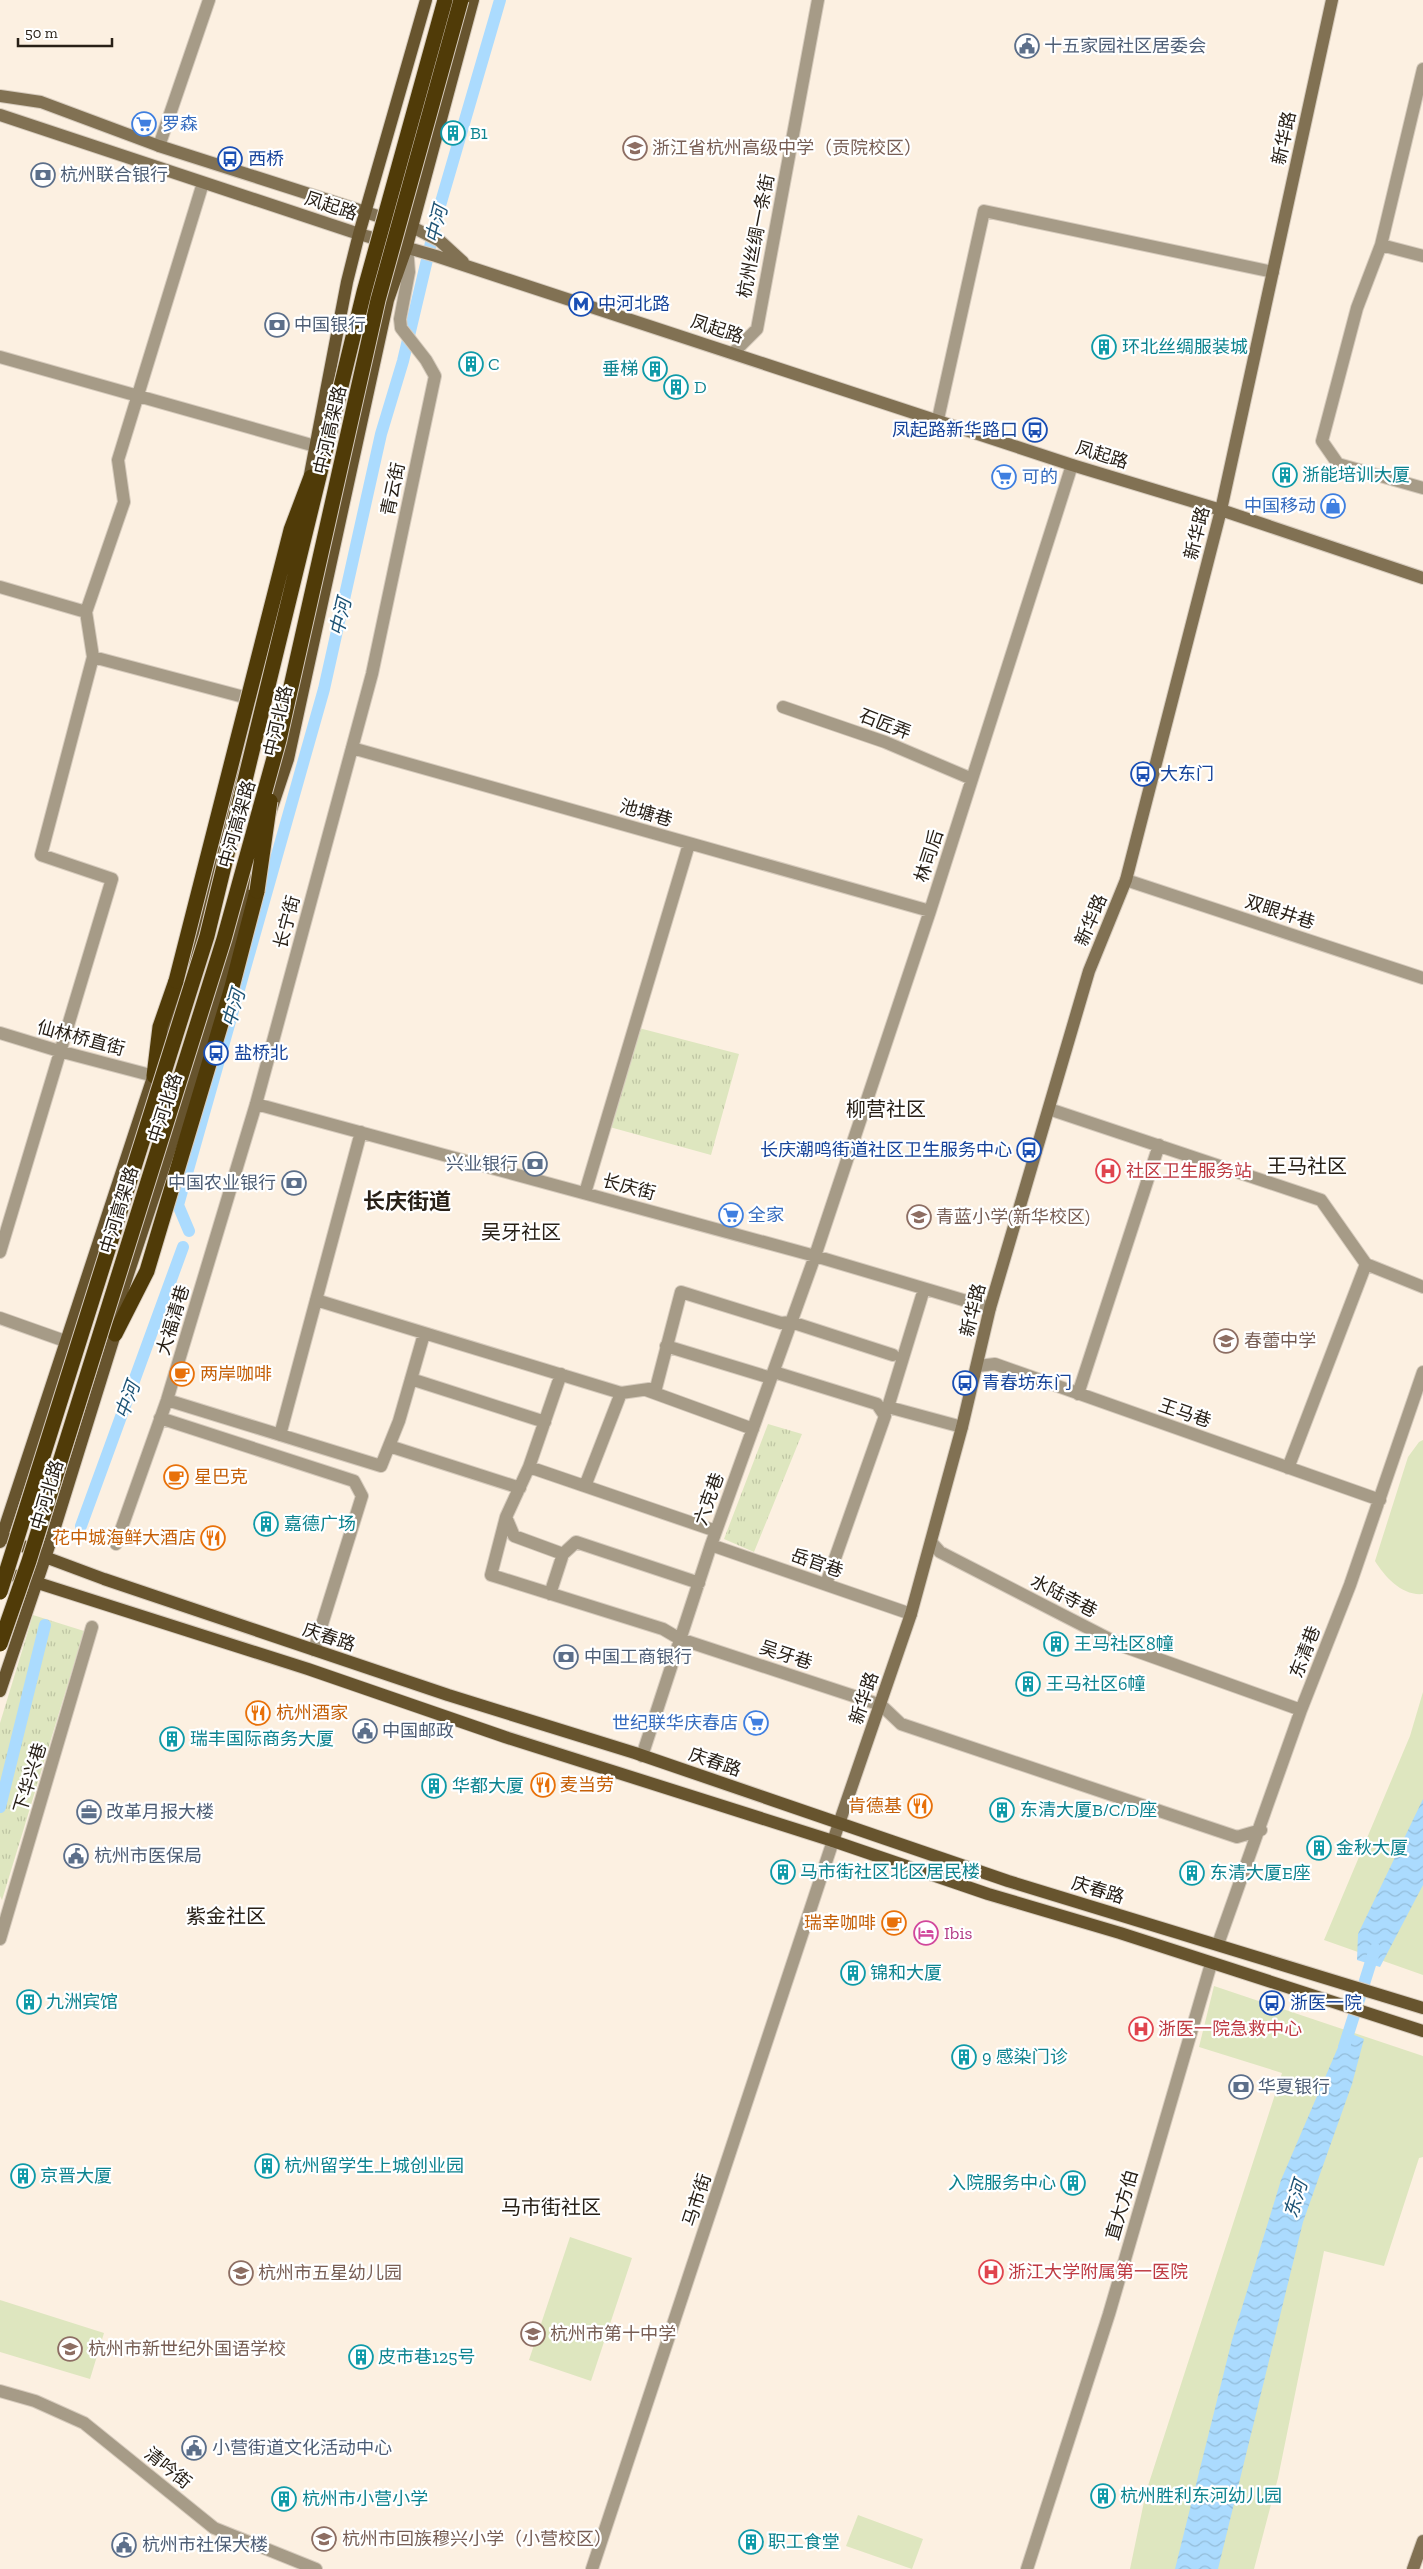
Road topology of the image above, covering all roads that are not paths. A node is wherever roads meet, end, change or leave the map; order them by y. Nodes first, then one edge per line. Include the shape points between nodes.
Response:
1 (208, 0) edge
2 (426, 0) edge
3 (445, 0) edge
4 (461, 0) edge
5 (473, 0) edge
6 (818, 0) edge
7 (1332, 0) edge
8 (1423, 69) edge
9 (0, 96) edge
10 (0, 115) edge
11 (159, 146) junction
12 (203, 183) junction
13 (365, 211) junction
14 (412, 227) junction
15 (359, 234) junction
16 (1381, 245) junction
17 (406, 246) junction
18 (1423, 256) edge
19 (467, 266) junction
20 (1273, 272) junction
21 (734, 352) junction
22 (0, 357) edge
23 (138, 396) junction
24 (335, 413) junction
25 (938, 419) junction
26 (315, 446) junction
27 (1072, 465) junction
28 (1423, 488) edge
29 (1221, 510) junction
30 (1423, 578) edge
31 (0, 587) edge
32 (86, 612) junction
33 (93, 657) junction
34 (255, 700) junction
35 (783, 706) dead end
36 (279, 740) junction
37 (352, 748) junction
38 (972, 779) junction
39 (689, 844) junction
40 (1126, 880) junction
41 (930, 911) junction
42 (1423, 978) edge
43 (0, 1033) edge
44 (59, 1052) junction
45 (154, 1076) junction
46 (256, 1104) junction
47 (1049, 1109) junction
48 (361, 1132) junction
49 (1159, 1145) junction
50 (585, 1193) junction
51 (0, 1252) edge
52 (816, 1256) junction
53 (1366, 1264) junction
54 (1423, 1287) edge
55 (924, 1288) junction
56 (316, 1300) junction
57 (990, 1308) junction
58 (0, 1318) edge
59 (792, 1322) junction
60 (115, 1334) junction
61 (424, 1334) junction
62 (65, 1341) junction
63 (666, 1346) junction
64 (893, 1355) dead end
65 (978, 1366) junction
66 (1423, 1372) edge
67 (561, 1374) junction
68 (772, 1375) junction
69 (411, 1379) junction
70 (646, 1390) junction
71 (621, 1393) junction
72 (1078, 1394) junction
73 (167, 1400) junction
74 (160, 1418) junction
75 (545, 1422) junction
76 (962, 1428) junction
77 (753, 1429) junction
78 (280, 1435) junction
79 (389, 1446) junction
80 (529, 1467) junction
81 (1288, 1468) junction
82 (585, 1486) junction
83 (520, 1488) junction
84 (1380, 1500) junction
85 (506, 1518) junction
86 (716, 1531) junction
87 (1, 1537) edge
88 (931, 1542) junction
89 (116, 1544) dead end
90 (711, 1545) junction
91 (563, 1554) junction
92 (45, 1557) junction
93 (0, 1571) edge
94 (37, 1583) junction
95 (699, 1583) junction
96 (826, 1584) junction
97 (0, 1592) edge
98 (550, 1594) junction
99 (911, 1614) junction
100 (92, 1627) dead end
101 (680, 1639) junction
102 (0, 1644) edge
103 (314, 1650) junction
104 (0, 1691) edge
105 (881, 1704) junction
106 (1301, 1710) junction
107 (642, 1756) junction
108 (839, 1822) junction
109 (1261, 1830) junction
110 (833, 1841) junction
111 (3, 1916) edge
112 (0, 1939) edge
113 (1218, 1944) junction
114 (1211, 1964) junction
115 (1423, 2008) edge
116 (1423, 2031) edge
117 (0, 2391) edge
118 (1423, 2541) edge
119 (316, 2569) edge
120 (592, 2569) edge
121 (1027, 2569) edge
122 (1413, 2569) edge

1 - 11 street
2 - 13 main road, 中河北路
3 - 24 highway, 中河高架路, bridge via 364,292
4 - 36 highway, 中河高架路, bridge via 378,300
5 - 14 main road, 中河北路
6 - 21 street, 杭州丝绸一条街 via 757,329
7 - 20 main road, 新华路
8 - 16 street
9 - 11 main road via 41,102
10 - 12 main road, 凤起路
11 - 13 main road
12 - 15 main road, 凤起路
12 - 23 street
13 - 14 main road
13 - 15 main road, 中河北路
14 - 17 main road, 中河北路
14 - 19 main road via 440,242
15 - 17 main road, 凤起路
15 - 26 main road, 中河北路
16 - 18 street
16 - 28 street via 1356,308 1322,441 1338,464
17 - 19 main road, 凤起路
17 - 37 street, 青云街 via 409,272 401,328 435,376 372,674
17 - 60 main road, 中河北路 via 388,300 288,759 191,1085 117,1307
19 - 21 main road, 凤起路
20 - 25 street via 984,211
20 - 29 main road, 新华路
21 - 25 main road, 凤起路
22 - 23 street
23 - 26 street
23 - 32 street via 118,460 124,502
24 - 45 highway, bridge via 291,530 176,981 160,1027
24 - 97 highway, 中河高架路, bridge via 207,936
25 - 27 main road, 凤起路
26 - 34 main road, 中河北路 via 302,516
27 - 29 main road, 凤起路
27 - 38 street, 林司后
29 - 30 main road, 凤起路
29 - 40 main road, 新华路
31 - 32 street
32 - 33 street
33 - 34 street
33 - 44 street via 41,855 112,879
34 - 45 main road, 中河北路 via 210,889
35 - 38 street, 石匠弄 via 885,742
36 - 60 highway, bridge via 257,892 230,996 147,1271
36 - 102 highway, 中河高架路, bridge via 224,939
37 - 39 street, 池塘巷
37 - 46 street, 长宁街
38 - 41 street, 林司后
39 - 41 street, 池塘巷
39 - 50 street
40 - 42 street, 双眼井巷
40 - 47 main road, 新华路 via 1088,971
41 - 52 street, 林司后
43 - 44 street, 仙林桥直街
44 - 45 street, 仙林桥直街
44 - 51 street
45 - 62 main road, 中河北路
46 - 48 street, 长庆街
46 - 73 street, 大福清巷
47 - 49 street
47 - 57 main road, 新华路
48 - 50 street, 长庆街
48 - 56 street
49 - 53 street via 1321,1200
49 - 72 street
50 - 52 street, 长庆街
52 - 55 street, 长庆街
52 - 59 street, 六克巷
53 - 54 street
53 - 81 street
55 - 57 street, 长庆街
55 - 76 street via 888,1406
56 - 61 street
56 - 78 street
57 - 65 main road, 新华路
58 - 62 street
59 - 63 street via 781,1324 681,1292
59 - 64 street
59 - 68 street, 六克巷
60 - 92 main road, 中河北路
61 - 67 street
61 - 69 street
62 - 87 main road, 中河北路
63 - 68 street
63 - 70 street via 656,1388
65 - 72 street, 王马巷 via 995,1364
65 - 76 main road, 新华路
66 - 84 street, 东清巷
67 - 71 street
67 - 75 street
68 - 77 street, 六克巷
68 - 96 street via 877,1404 885,1416
69 - 75 street
69 - 79 street
70 - 71 street
70 - 77 street
71 - 82 street
72 - 81 street, 王马巷
73 - 74 street, 大福清巷
73 - 78 street
74 - 89 street, 大福清巷
74 - 103 street via 354,1481 362,1496
75 - 80 street
76 - 88 main road, 新华路
77 - 86 street, 六克巷
78 - 79 street via 381,1466
79 - 83 street
80 - 82 street
80 - 83 street
81 - 84 street, 王马巷
82 - 86 street
83 - 85 street
84 - 106 street, 东清巷
85 - 91 street via 514,1536
85 - 98 street, 吴牙巷 via 491,1575
86 - 90 street, 六克巷
87 - 92 main road, 庆春路
88 - 99 main road, 新华路
88 - 106 street, 水陆寺巷 via 940,1552 1125,1647
90 - 95 street, 六克巷
90 - 96 street, 岳官巷
91 - 95 street via 576,1542
91 - 98 street
92 - 94 main road, 中河北路
92 - 103 main road, 庆春路
93 - 94 main road, 庆春路
94 - 104 main road, 中河北路
94 - 110 main road, 庆春路
95 - 101 street, 六克巷
96 - 99 street, 岳官巷
98 - 101 street, 吴牙巷 via 664,1629
99 - 105 main road, 新华路
100 - 111 street, 下华兴巷
101 - 105 street, 吴牙巷
101 - 107 street, 六克巷
103 - 107 main road, 庆春路
105 - 108 main road, 新华路
105 - 109 street via 901,1724 1237,1837
106 - 109 street, 东清巷
107 - 108 main road, 庆春路
108 - 110 main road, 新华路
108 - 113 main road, 庆春路 via 1008,1881
109 - 113 street, 东清巷
110 - 114 main road, 庆春路
110 - 120 street, 马市街
111 - 112 street, 下华兴巷
113 - 115 main road, 庆春路
114 - 116 main road, 庆春路
114 - 121 street, 直大方伯 via 1108,2314
117 - 119 street, 清吟街 via 35,2400 84,2423 214,2528
118 - 122 main road

